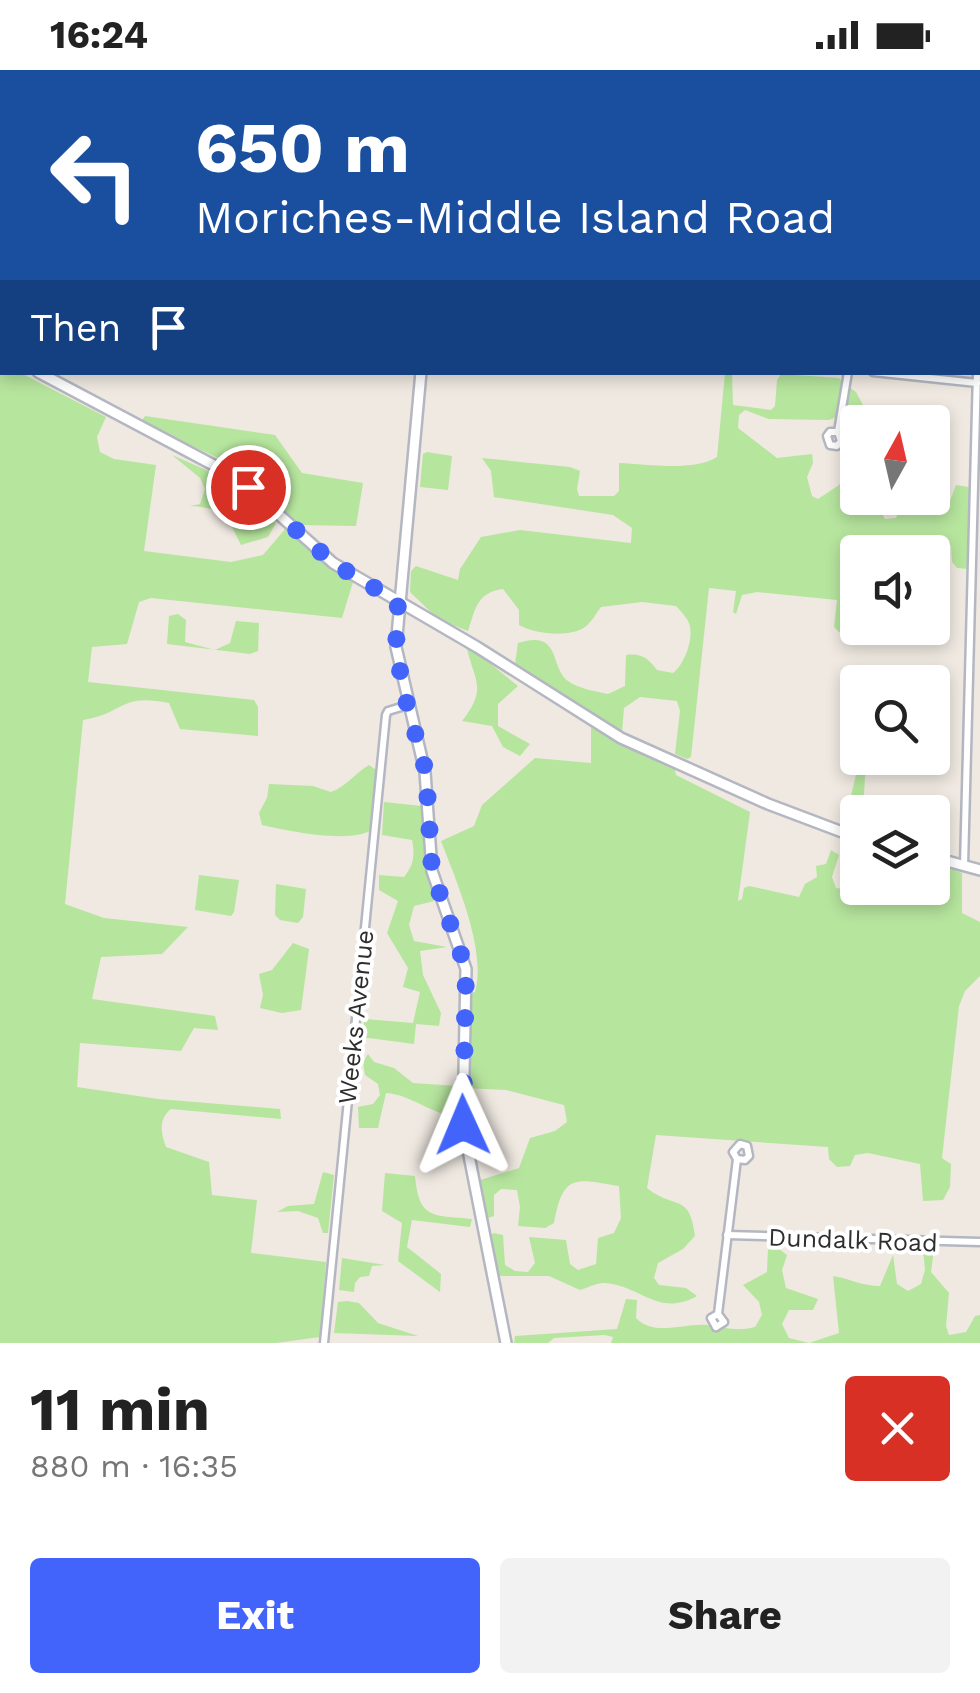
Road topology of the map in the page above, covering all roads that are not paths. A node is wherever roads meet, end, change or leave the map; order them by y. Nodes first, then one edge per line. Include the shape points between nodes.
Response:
1 (44, 375) edge
2 (422, 375) edge
3 (848, 375) edge
4 (904, 375) edge
5 (978, 375) edge
6 (977, 382) junction
7 (838, 432) dead end
8 (398, 602) junction
9 (408, 704) junction
10 (840, 831) edge
11 (950, 862) edge
12 (964, 865) junction
13 (980, 870) edge
14 (737, 1159) dead end
15 (727, 1235) junction
16 (980, 1242) edge
17 (718, 1314) dead end
18 (324, 1343) edge
19 (506, 1343) edge

1 - 8 main road via 238,478 333,563
2 - 8 main road
3 - 7 street
4 - 6 street
5 - 6 street
6 - 12 street
8 - 9 main road via 396,648
8 - 10 main road via 632,744
9 - 18 street, Weeks Avenue via 386,715
9 - 19 main road via 426,772 432,871 466,969 463,1125
11 - 12 main road
12 - 13 main road
14 - 15 street
15 - 16 street, Dundalk Road
15 - 17 street

